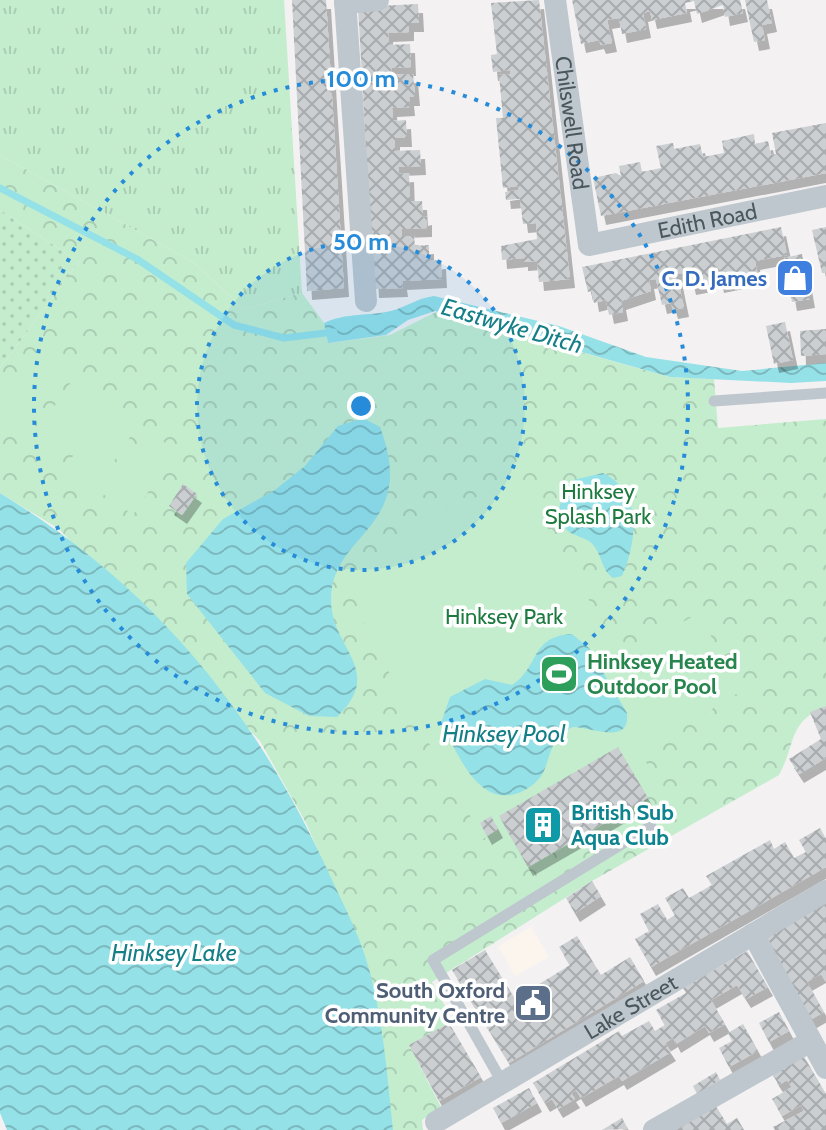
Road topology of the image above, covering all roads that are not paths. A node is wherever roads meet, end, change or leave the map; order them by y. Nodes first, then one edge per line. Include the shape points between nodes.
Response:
1 (378, 0) edge
2 (555, 0) edge
3 (345, 1) edge
4 (826, 196) edge
5 (589, 245) joint
6 (366, 301) dead end
7 (826, 393) edge
8 (714, 401) dead end
9 (651, 826) dead end
10 (826, 891) edge
11 (753, 934) junction
12 (811, 1041) junction
13 (826, 1068) edge
14 (502, 1082) junction
15 (436, 1122) dead end
16 (654, 1130) edge

1 - 3 street
2 - 5 street, Chilswell Road
3 - 6 street
4 - 5 street, Edith Road
7 - 8 lane
9 - 14 lane via 433,960
10 - 11 street, Lake Street
11 - 12 street
11 - 14 street, Lake Street
12 - 13 street
12 - 16 street
14 - 15 street, Lake Street

